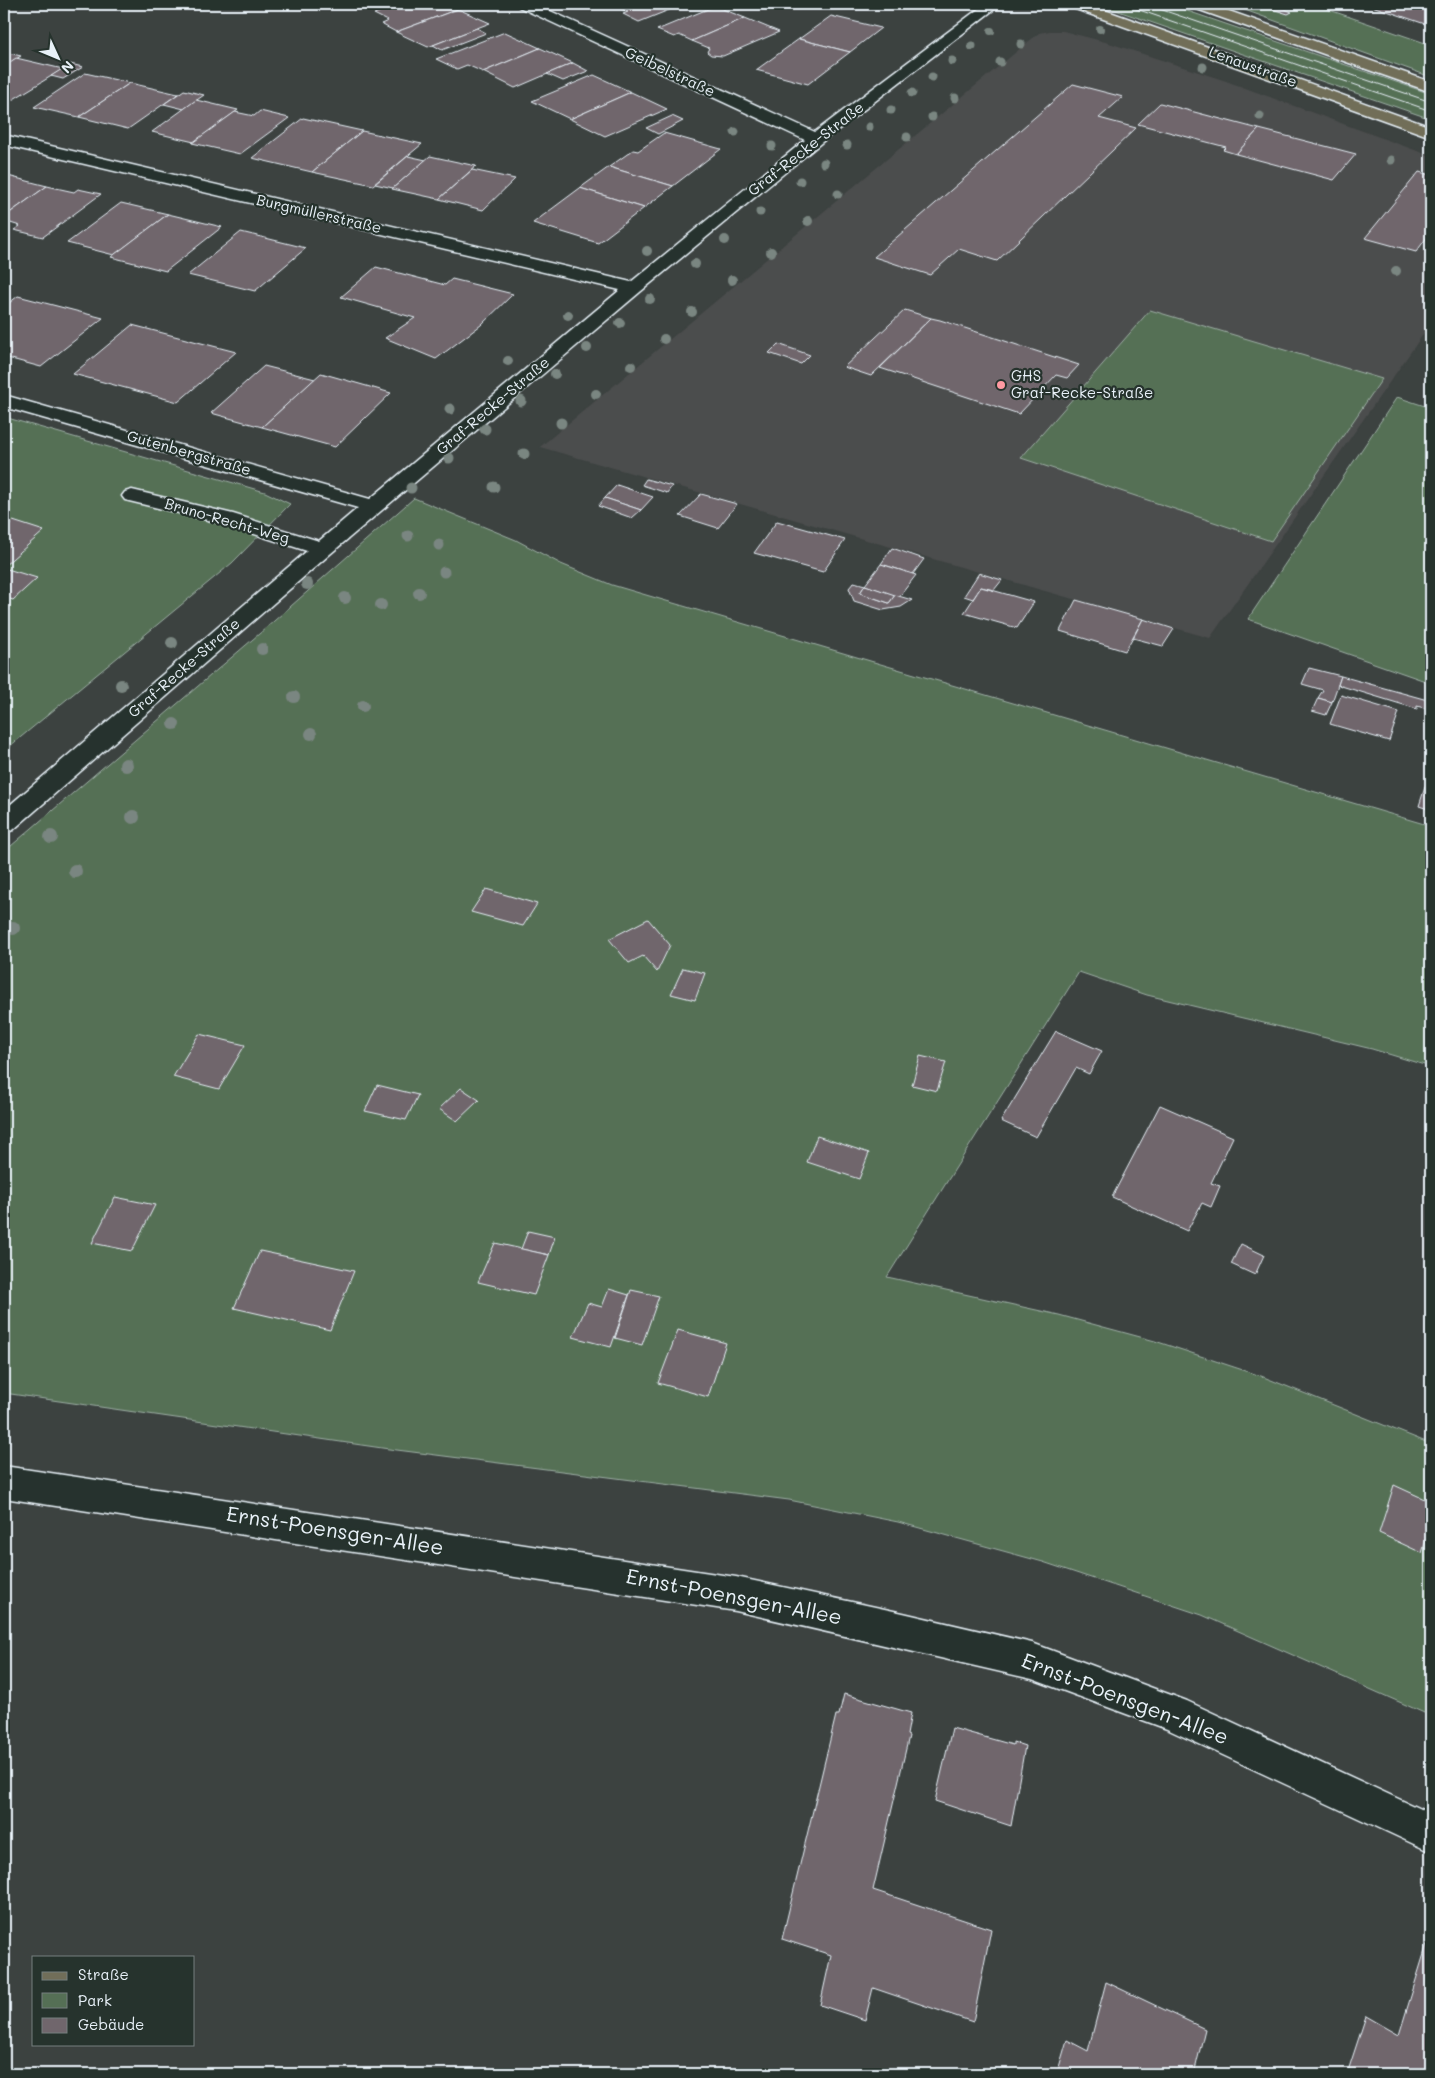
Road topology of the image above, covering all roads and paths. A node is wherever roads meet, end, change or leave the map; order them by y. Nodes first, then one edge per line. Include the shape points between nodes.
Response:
1 (524, 4) edge
2 (994, 4) edge
3 (1075, 4) edge
4 (1196, 4) edge
5 (1431, 87) edge
6 (1431, 132) edge
7 (816, 139) junction
8 (4, 140) edge
9 (634, 288) junction
10 (4, 401) edge
11 (132, 496) dead end
12 (373, 506) junction
13 (322, 549) junction
14 (4, 824) edge
15 (4, 1482) edge
16 (1431, 1833) edge

1 - 7 street, Geibelstraße
2 - 7 street, Graf-Recke-Straße
3 - 6 main road, Lenaustraße
4 - 5 main road
7 - 9 street, Graf-Recke-Straße
8 - 9 street, Burgmüllerstraße
9 - 12 street, Graf-Recke-Straße
10 - 12 street, Gutenbergstraße
11 - 13 street, Bruno-Recht-Weg via 226,518
12 - 13 street, Graf-Recke-Straße
13 - 14 street, Graf-Recke-Straße
15 - 16 street, Ernst-Poensgen-Allee via 736,1594 1032,1661 1174,1714

